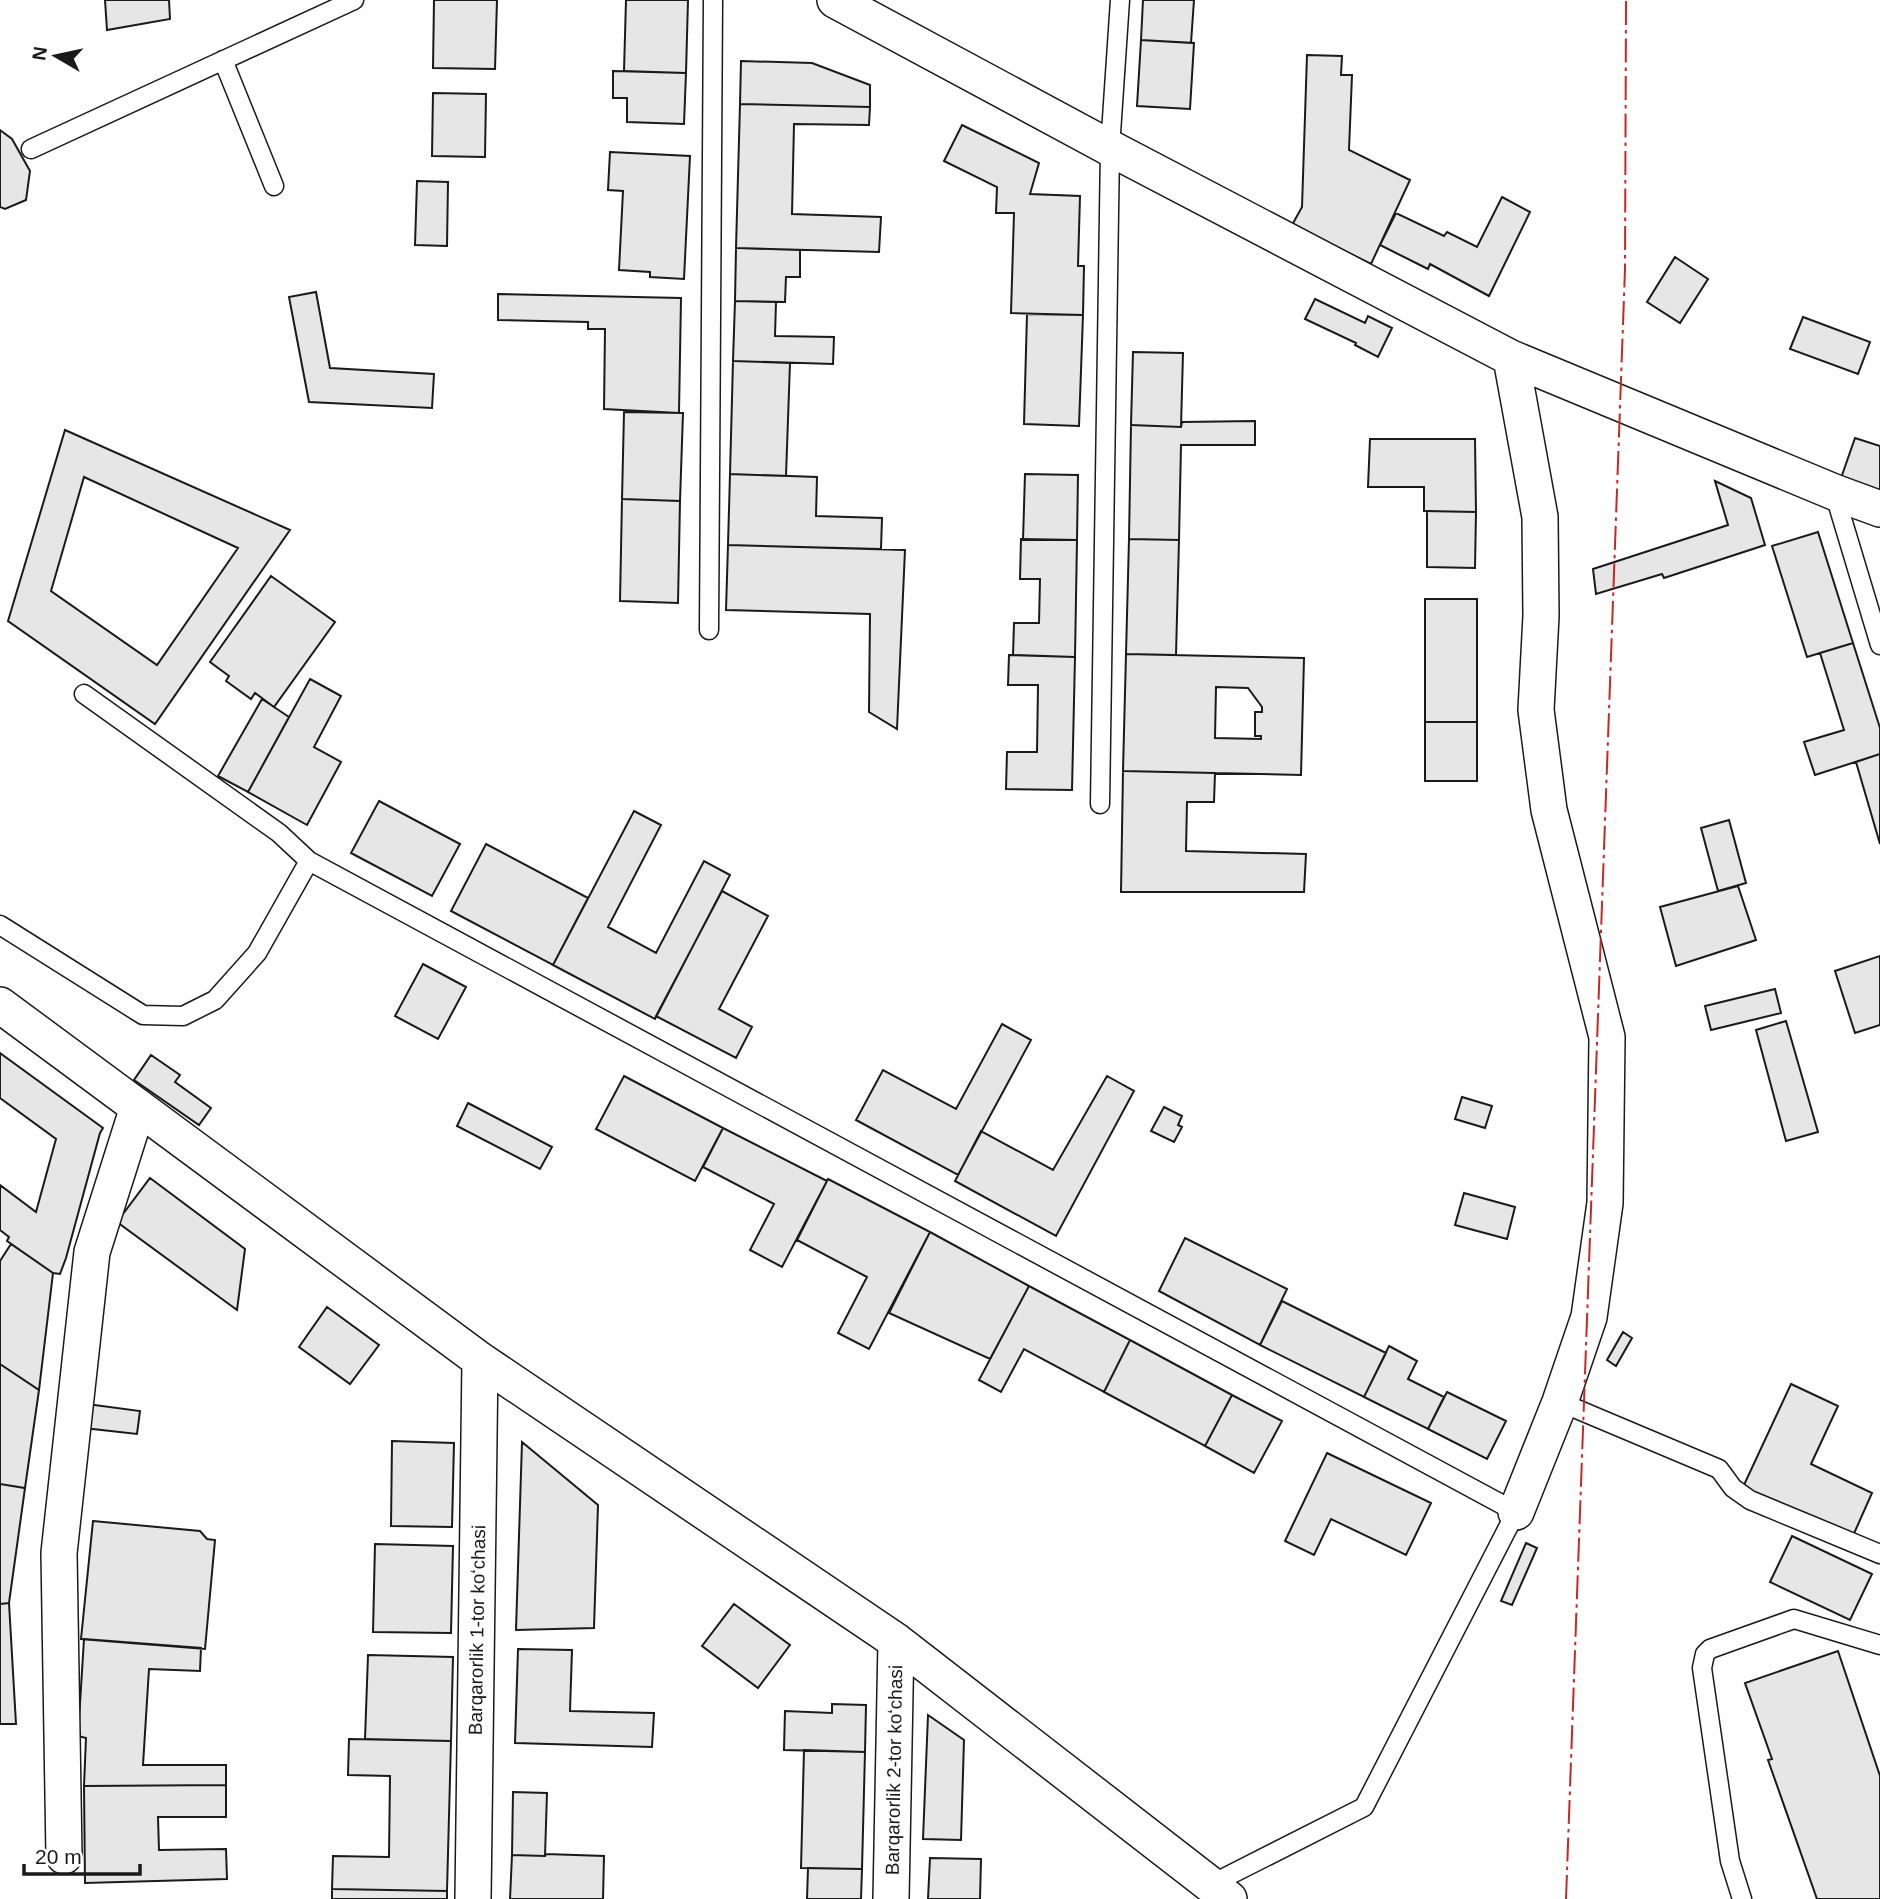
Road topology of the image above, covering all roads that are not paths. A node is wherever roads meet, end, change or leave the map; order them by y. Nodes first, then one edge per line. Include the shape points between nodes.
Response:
1 (354, 0) edge
2 (713, 0) edge
3 (835, 0) edge
4 (1120, 0) edge
5 (223, 60) junction
6 (1110, 148) junction
7 (32, 149) dead end
8 (275, 186) dead end
9 (1511, 358) junction
10 (1834, 492) junction
11 (1880, 509) edge
12 (709, 630) dead end
13 (1880, 645) edge
14 (84, 694) dead end
15 (1100, 804) dead end
16 (309, 862) junction
17 (0, 925) edge
18 (0, 1005) edge
19 (138, 1107) junction
20 (480, 1360) junction
21 (1560, 1402) junction
22 (1516, 1512) junction
23 (1880, 1554) edge
24 (896, 1641) junction
25 (1880, 1645) edge
26 (64, 1856) dead end
27 (1220, 1892) edge
28 (473, 1899) edge
29 (891, 1899) edge
30 (1742, 1899) edge

1 - 5 lane
2 - 12 lane
3 - 6 street
4 - 6 lane
5 - 7 lane
5 - 8 lane
6 - 9 street
6 - 15 lane
9 - 10 street
9 - 21 street via 1540,517 1536,710 1549,810 1607,1037 1605,1203 1589,1317
10 - 11 street
10 - 13 lane
14 - 16 lane via 279,834
16 - 17 lane via 257,953 215,1000 183,1016 143,1015
16 - 22 lane
18 - 19 street
19 - 20 street
19 - 26 street via 92,1252 59,1553
20 - 24 street
20 - 28 street, Barqarorlik 1-tor koʻchasi
21 - 22 street
21 - 23 lane via 1719,1469 1733,1488 1750,1500
22 - 27 lane via 1364,1807
24 - 27 street
24 - 29 street, Barqarorlik 2-tor koʻchasi
25 - 30 lane via 1794,1619 1704,1654 1702,1668 1730,1861

